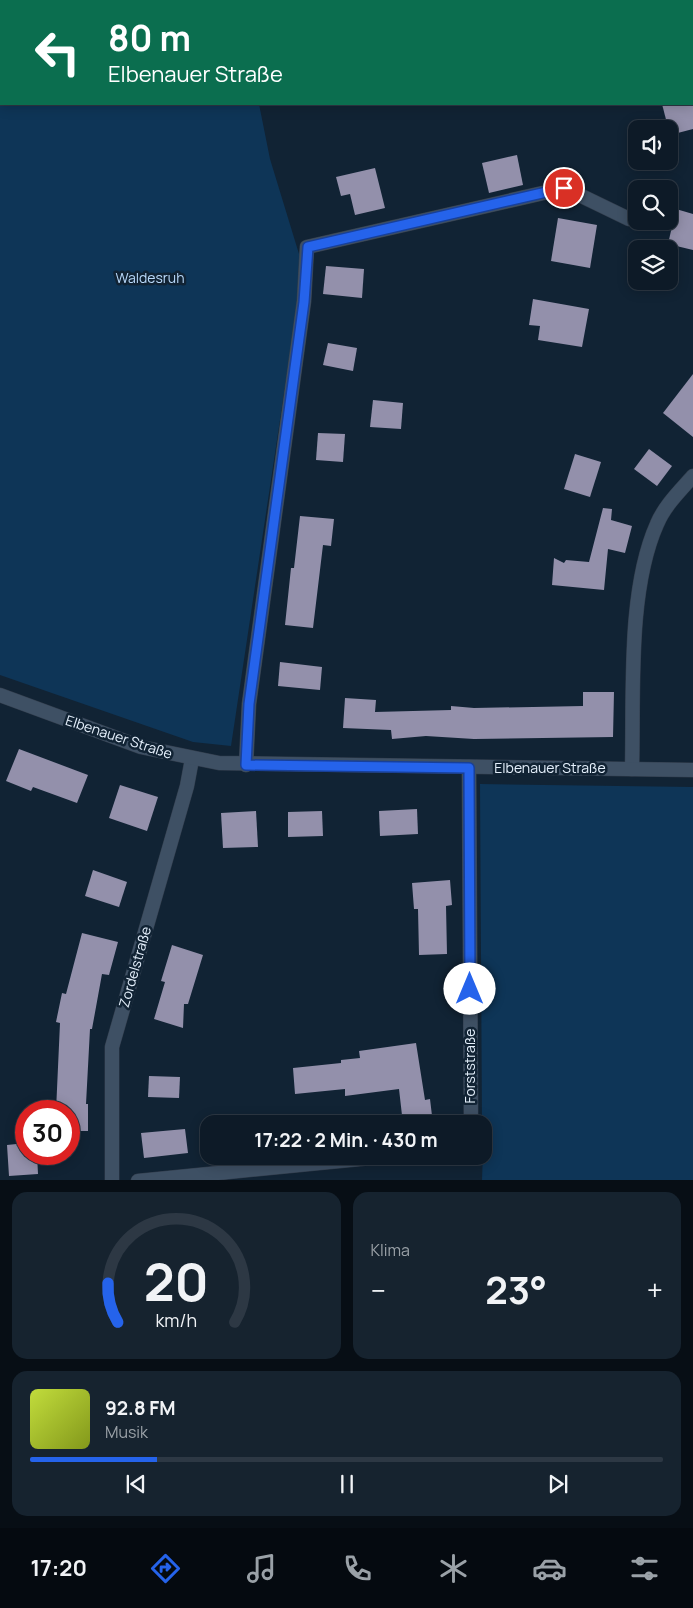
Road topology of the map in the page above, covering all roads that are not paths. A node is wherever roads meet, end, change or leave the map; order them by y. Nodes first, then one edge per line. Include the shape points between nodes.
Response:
1 (628, 219) edge
2 (693, 476) edge
3 (0, 695) edge
4 (192, 759) junction
5 (246, 765) junction
6 (469, 768) junction
7 (632, 769) junction
8 (693, 770) edge
9 (471, 1115) edge
10 (296, 1165) edge
11 (112, 1180) edge
12 (138, 1180) edge

1 - 5 street via 564,188 308,247 304,302 249,704
2 - 7 street via 668,504 657,524 641,574 636,622
3 - 4 street, Elbenauer Straße via 141,747
4 - 5 street, Elbenauer Straße
4 - 11 street, Zordelstraße via 112,1047
5 - 6 street, Elbenauer Straße
6 - 7 street, Elbenauer Straße
6 - 9 street, Forststraße
7 - 8 street, Elbenauer Straße
10 - 12 street

